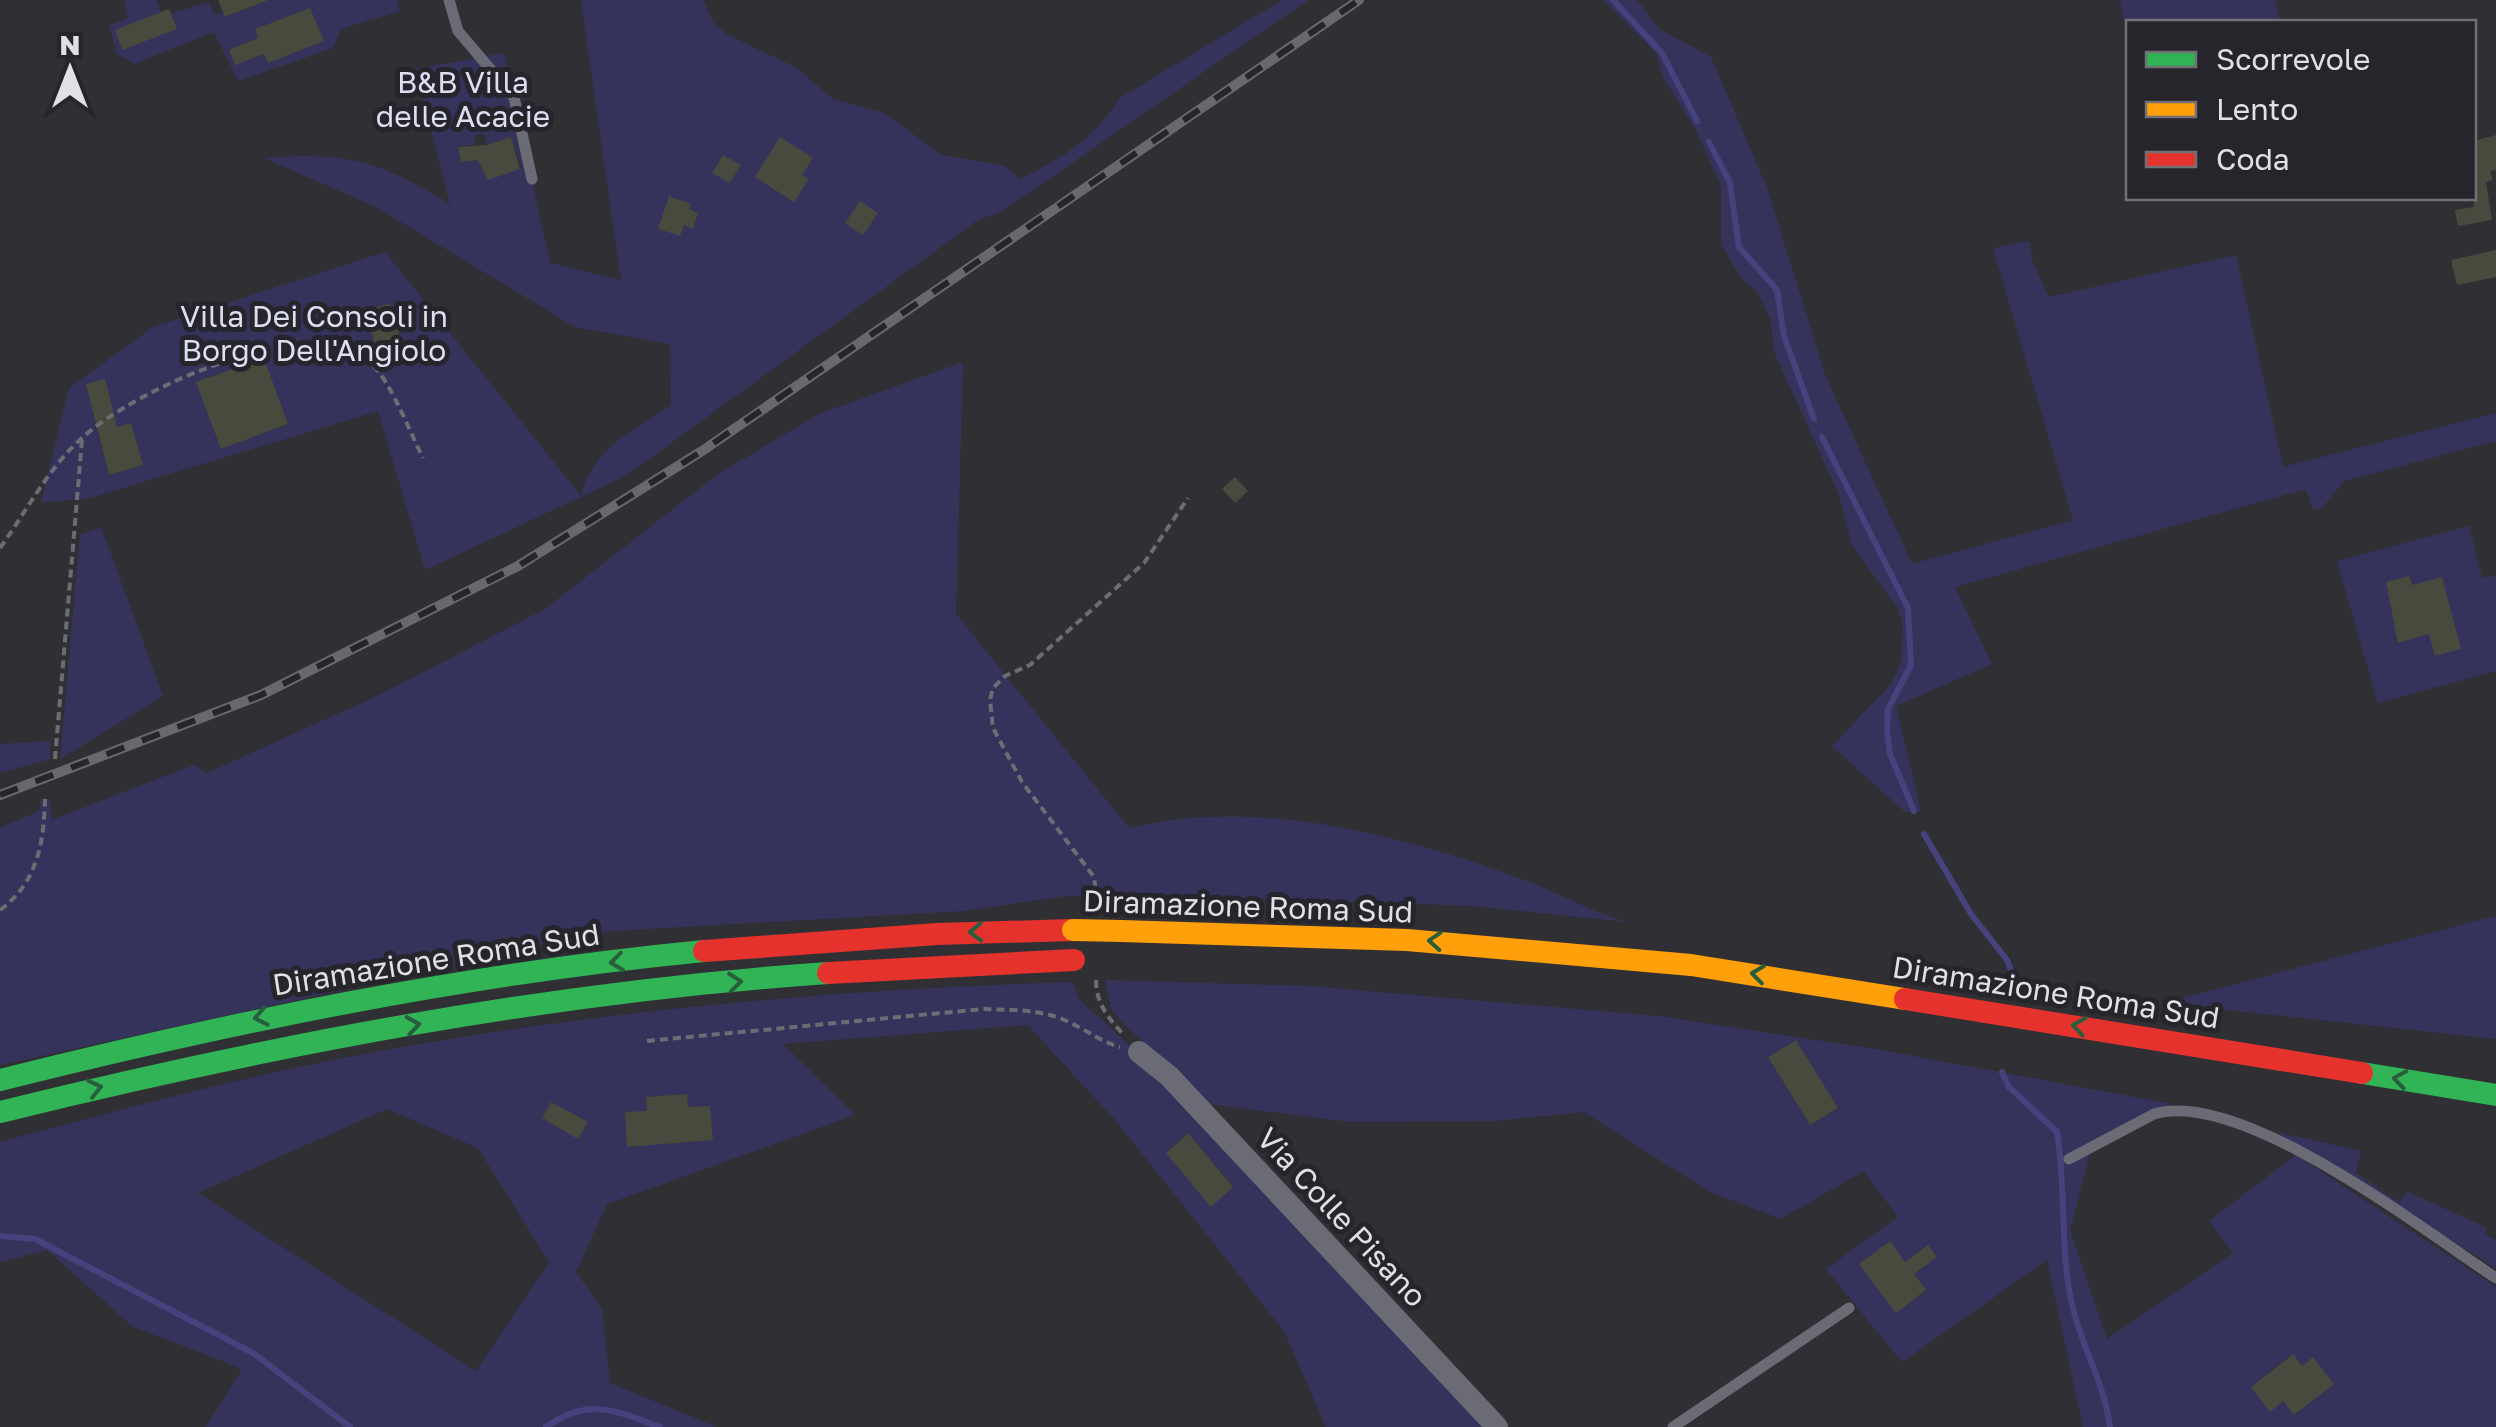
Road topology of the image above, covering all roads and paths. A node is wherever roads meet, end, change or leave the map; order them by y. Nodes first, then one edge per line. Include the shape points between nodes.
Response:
1 (450, 0) edge
2 (532, 179) dead end
3 (82, 437) junction
4 (423, 458) dead end
5 (1188, 498) dead end
6 (0, 548) edge
7 (55, 759) dead end
8 (46, 799) dead end
9 (0, 910) edge
10 (1097, 910) dead end
11 (1087, 966) joint
12 (1473, 970) dead end
13 (1638, 984) dead end
14 (1735, 996) dead end
15 (1917, 1025) dead end
16 (647, 1041) dead end
17 (1139, 1052) junction
18 (0, 1080) edge
19 (2496, 1095) edge
20 (0, 1112) edge
21 (2068, 1159) dead end
22 (2496, 1278) edge
23 (1849, 1308) dead end
24 (1497, 1427) edge
25 (1673, 1427) edge

1 - 2 lane via 458,32 514,97
3 - 4 path via 212,366 257,351 312,346 374,366
3 - 6 path
3 - 7 path
5 - 10 path via 1144,562 1030,665 1005,676 990,700 993,728 1022,782 1094,877
8 - 9 path via 30,881
11 - 17 path via 1107,1017
20 -> 11 highway, Diramazione Roma Sud via 264,1052 574,1000 866,970
12 - 13 highway
14 - 15 highway, Diramazione Roma Sud
16 - 17 path via 982,1009 1063,1019 1100,1042
17 - 24 street, Via Colle Pisano via 1169,1076
19 -> 18 highway, Diramazione Roma Sud, bridge via 1658,961 1407,940 1073,930 858,937 507,976 254,1018
21 - 22 lane via 2154,1114 2181,1109 2266,1133 2328,1166
23 - 25 lane

